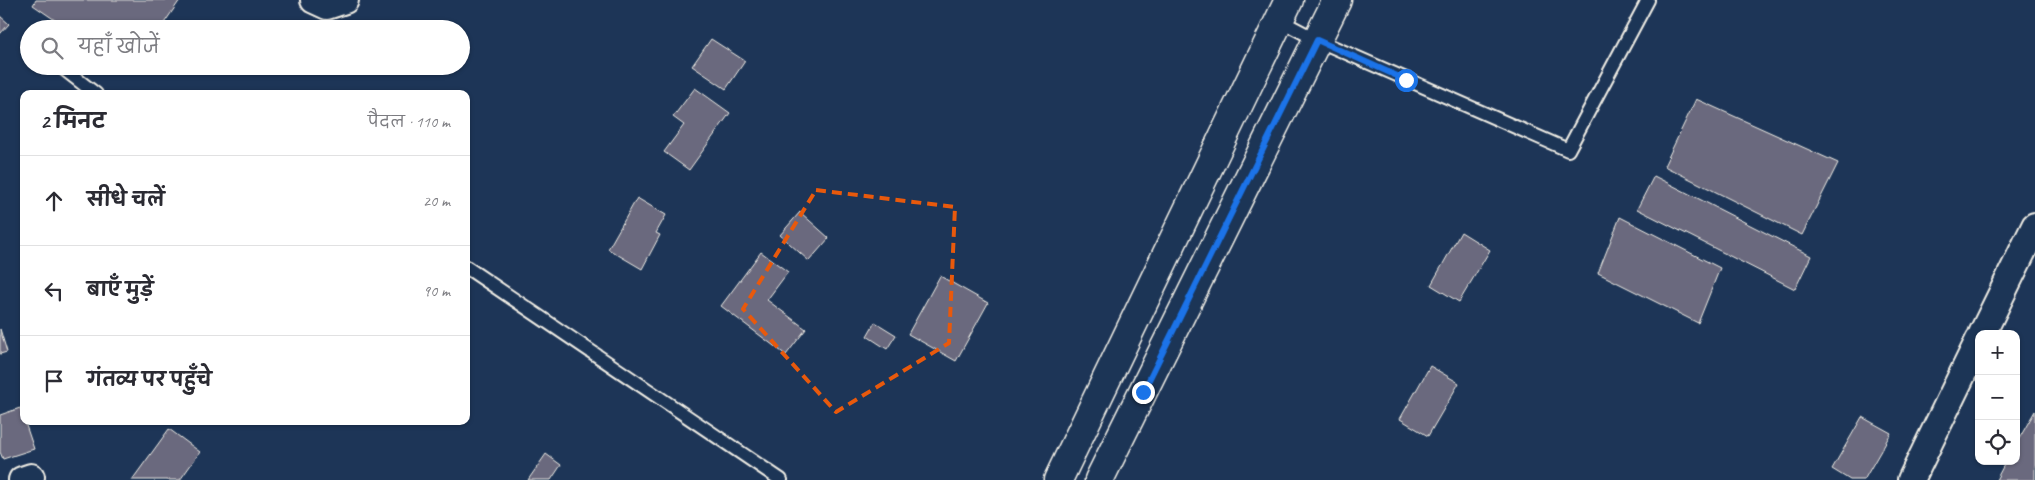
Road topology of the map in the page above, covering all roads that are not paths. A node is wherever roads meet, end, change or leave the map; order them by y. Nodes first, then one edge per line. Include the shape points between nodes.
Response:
1 (314, 0) edge
2 (345, 0) edge
3 (1337, 0) edge
4 (1648, 0) edge
5 (1284, 10) edge
6 (1317, 40) junction
7 (72, 75) edge
8 (91, 90) edge
9 (2035, 226) edge
10 (470, 270) edge
11 (1984, 330) edge
12 (1975, 348) edge
13 (782, 480) edge
14 (1058, 480) edge
15 (1099, 480) edge
16 (1911, 480) edge

1 - 2 street via 327,6
3 - 6 street
4 - 6 lane via 1568,150
5 - 6 lane
5 - 14 street
6 - 15 street
7 - 8 lane
9 - 11 street
10 - 13 lane
12 - 16 street

